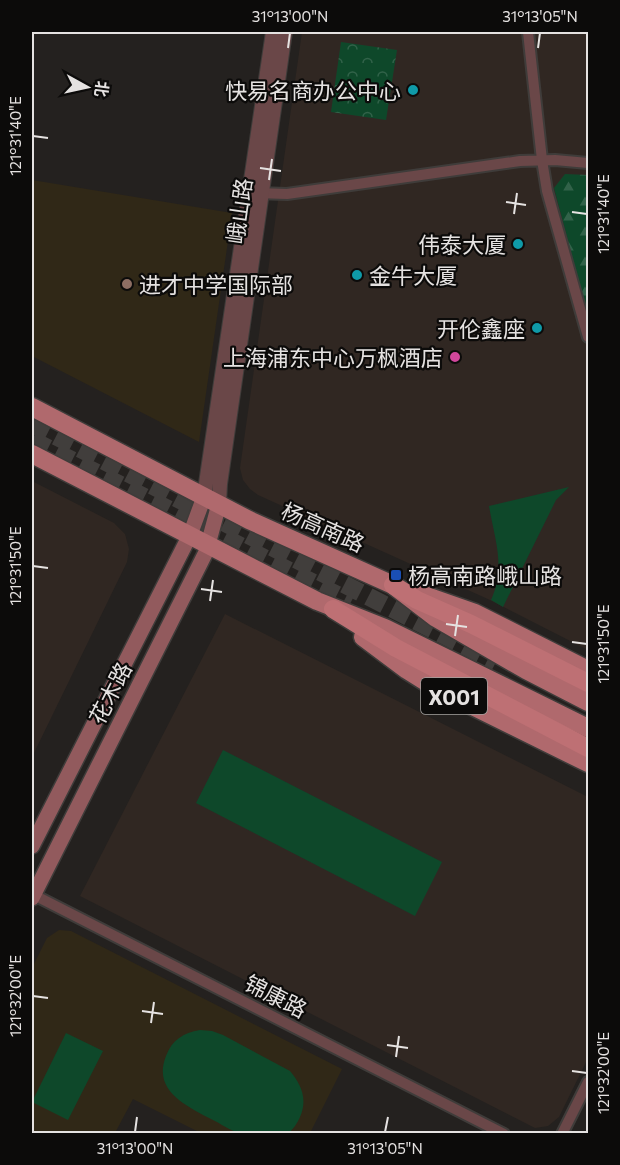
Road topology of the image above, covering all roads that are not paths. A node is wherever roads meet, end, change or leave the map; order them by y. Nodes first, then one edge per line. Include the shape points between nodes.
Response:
1 (273, 32) edge
2 (285, 32) edge
3 (528, 32) edge
4 (542, 160) junction
5 (588, 163) edge
6 (256, 193) junction
7 (588, 337) edge
8 (32, 407) edge
9 (32, 454) edge
10 (212, 501) junction
11 (190, 535) junction
12 (208, 544) junction
13 (393, 585) junction
14 (333, 609) junction
15 (588, 670) edge
16 (588, 683) edge
17 (588, 702) edge
18 (588, 728) edge
19 (588, 748) edge
20 (588, 763) edge
21 (32, 846) edge
22 (32, 896) edge
23 (588, 1082) edge
24 (504, 1134) edge
25 (562, 1134) edge

1 - 6 street, 峨山路
2 - 6 street, 峨山路
3 - 4 street
4 - 5 street
4 - 6 street via 286,194
4 - 7 street
6 - 10 street, 峨山路 via 220,484
8 - 10 main road, 杨高南路 / X001
9 - 11 main road, X001
10 - 11 main road, 花木路
10 - 12 main road, 花木路
10 - 13 main road, 杨高南路 / X001
11 - 12 main road, X001
11 - 21 main road, 花木路
12 - 14 main road, X001
12 - 22 main road, 花木路
13 - 15 main road, X001 via 476,613
13 - 16 highway
13 - 17 main road, 杨高南路 / X001 via 436,618
14 - 18 main road, X001 via 385,628
14 - 19 highway via 396,648
14 - 20 main road, X001 via 406,670 434,687
22 - 24 street, 锦康路
23 - 25 street

